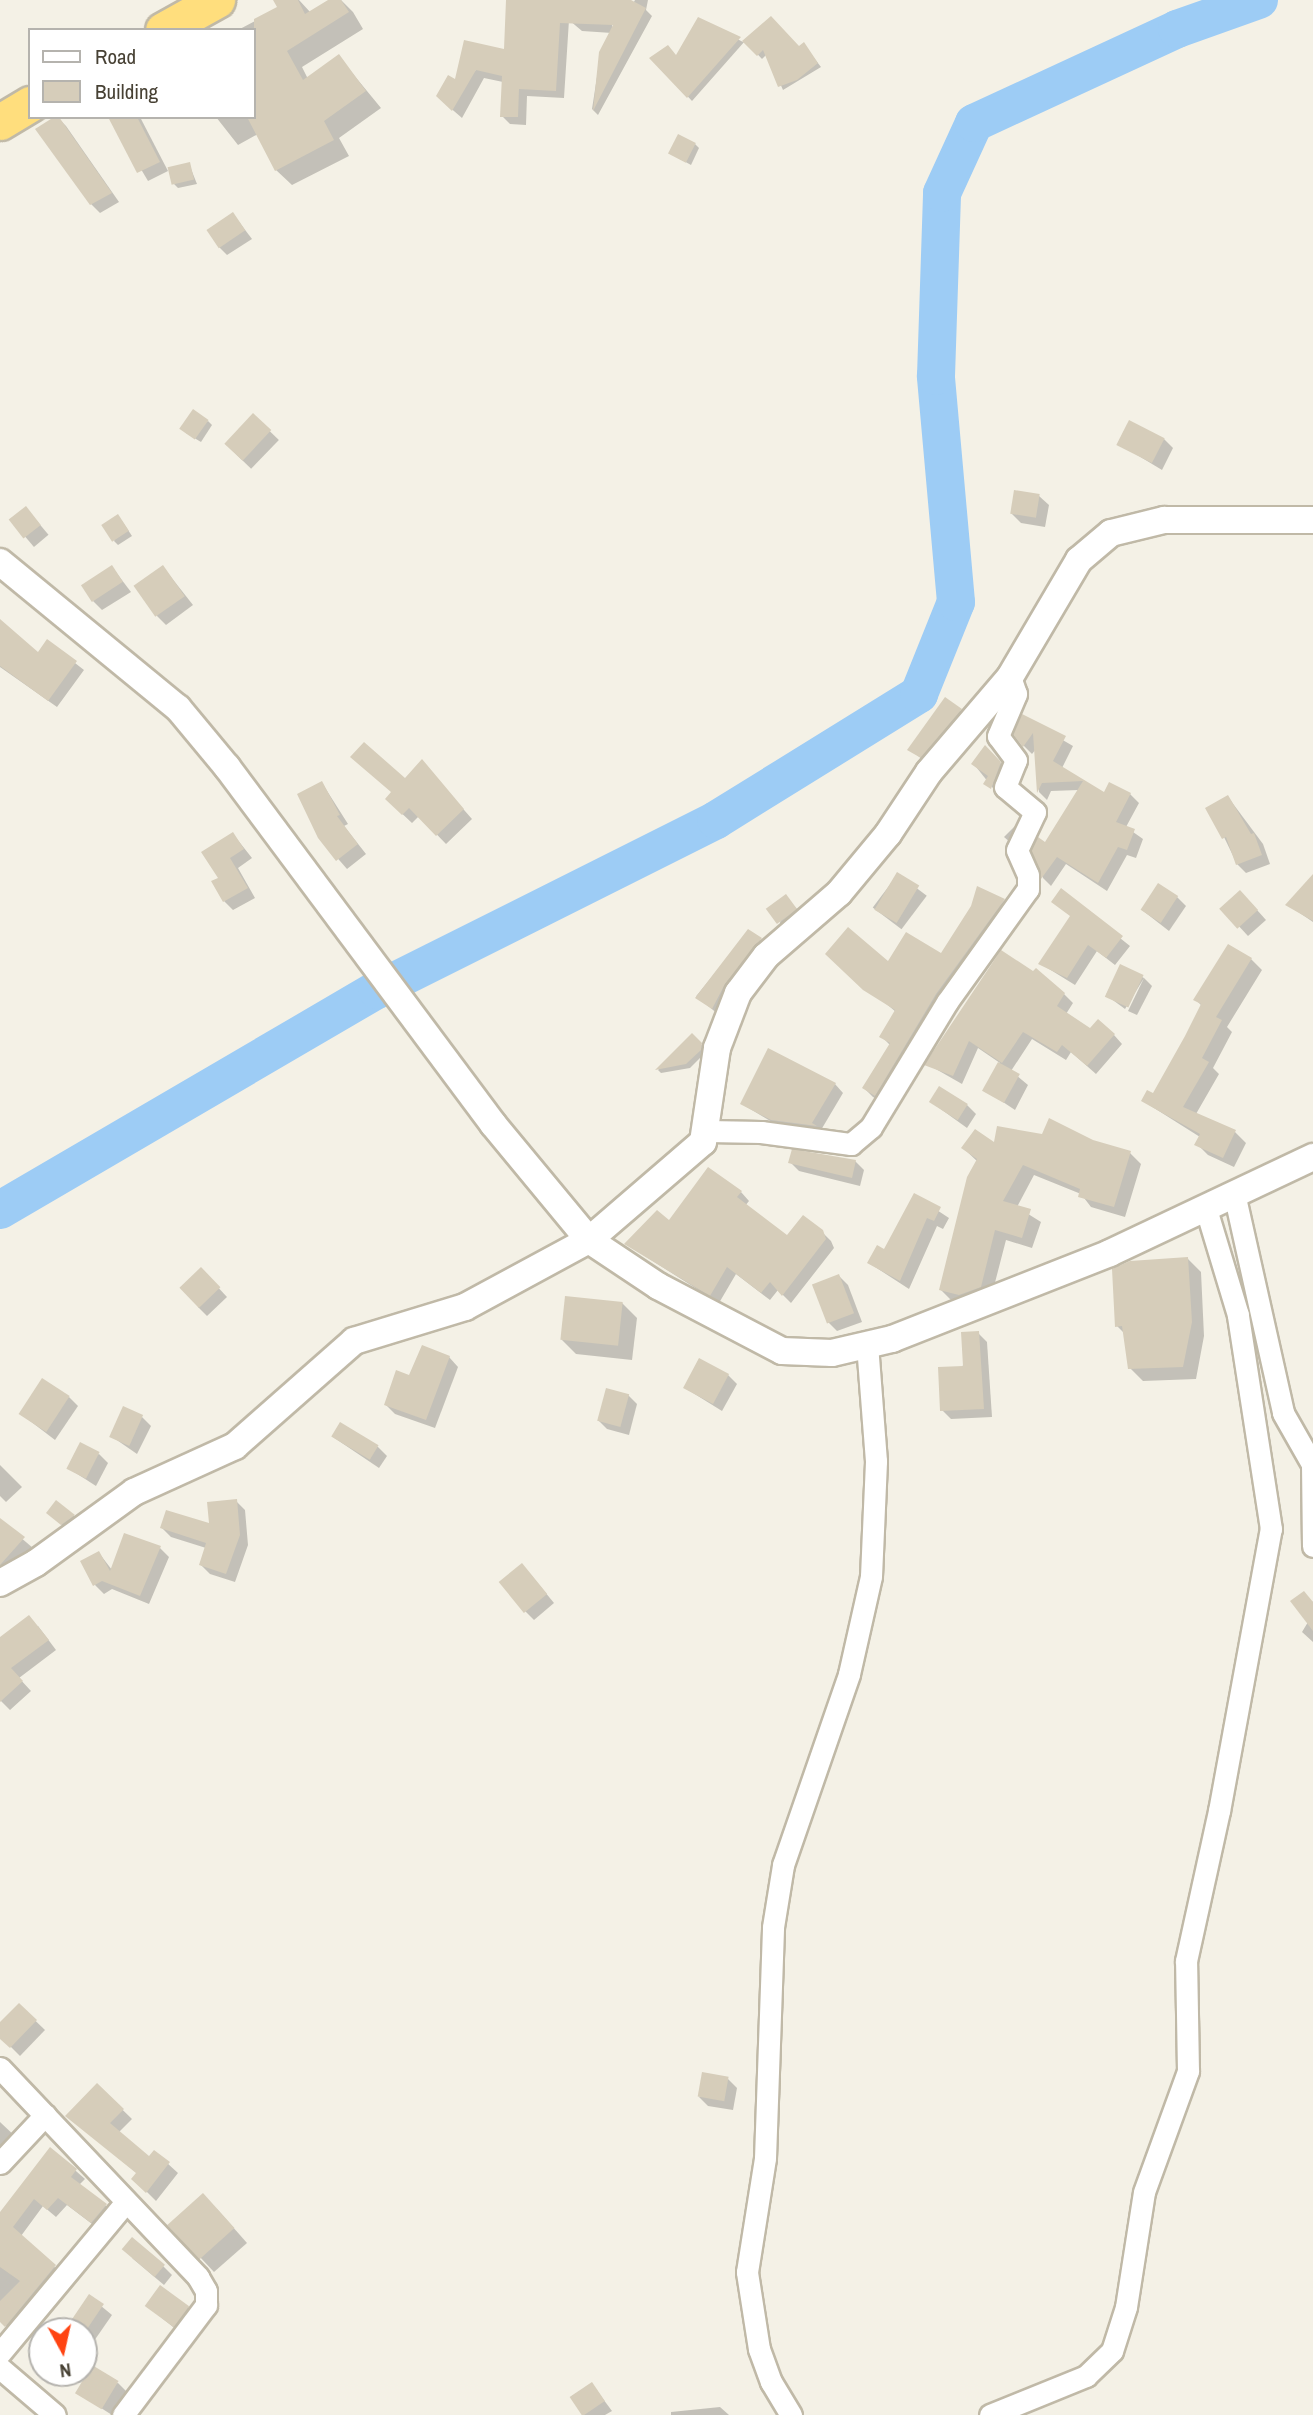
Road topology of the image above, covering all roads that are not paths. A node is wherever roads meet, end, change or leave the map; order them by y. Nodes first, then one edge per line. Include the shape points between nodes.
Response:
1 (217, 0) edge
2 (167, 28) edge
3 (28, 105) edge
4 (0, 122) edge
5 (1313, 520) edge
6 (0, 562) edge
7 (1010, 677) junction
8 (708, 1131) junction
9 (1313, 1157) edge
10 (1234, 1193) junction
11 (1205, 1206) junction
12 (589, 1240) junction
13 (867, 1345) junction
14 (1313, 1546) edge
15 (0, 1583) edge
16 (0, 2068) edge
17 (45, 2115) junction
18 (0, 2163) edge
19 (126, 2202) junction
20 (0, 2353) edge
21 (0, 2368) edge
22 (55, 2415) edge
23 (123, 2415) edge
24 (791, 2415) edge
25 (990, 2415) edge

1 - 2 highway
3 - 4 highway
5 - 7 street via 1164,520 1111,533 1079,560
6 - 12 street via 178,708 429,1039
7 - 8 street via 929,772 888,834 839,893 766,956 738,993 717,1048
7 - 8 street via 1016,694 998,736 1016,760 1005,783 1007,791 1035,812 1017,846 1028,889 947,1002 871,1127 851,1144 761,1132
8 - 12 street via 692,1155
9 - 10 street
10 - 11 street
10 - 14 street via 1283,1413 1312,1464
11 - 13 street via 1098,1258 926,1327
11 - 25 street via 1238,1315 1271,1529 1186,1961 1188,2071 1144,2192 1126,2307 1112,2351 1086,2376
12 - 13 street via 658,1286 782,1351 825,1353
12 - 15 street via 465,1307 354,1341 235,1446 134,1492 45,1557
13 - 24 street via 876,1461 871,1576 849,1674 783,1865 773,1927 765,2158 747,2272 759,2349 771,2382
16 - 17 street
17 - 18 street
17 - 19 street
19 - 20 street
19 - 23 street via 198,2277 207,2296 206,2305
21 - 22 street

